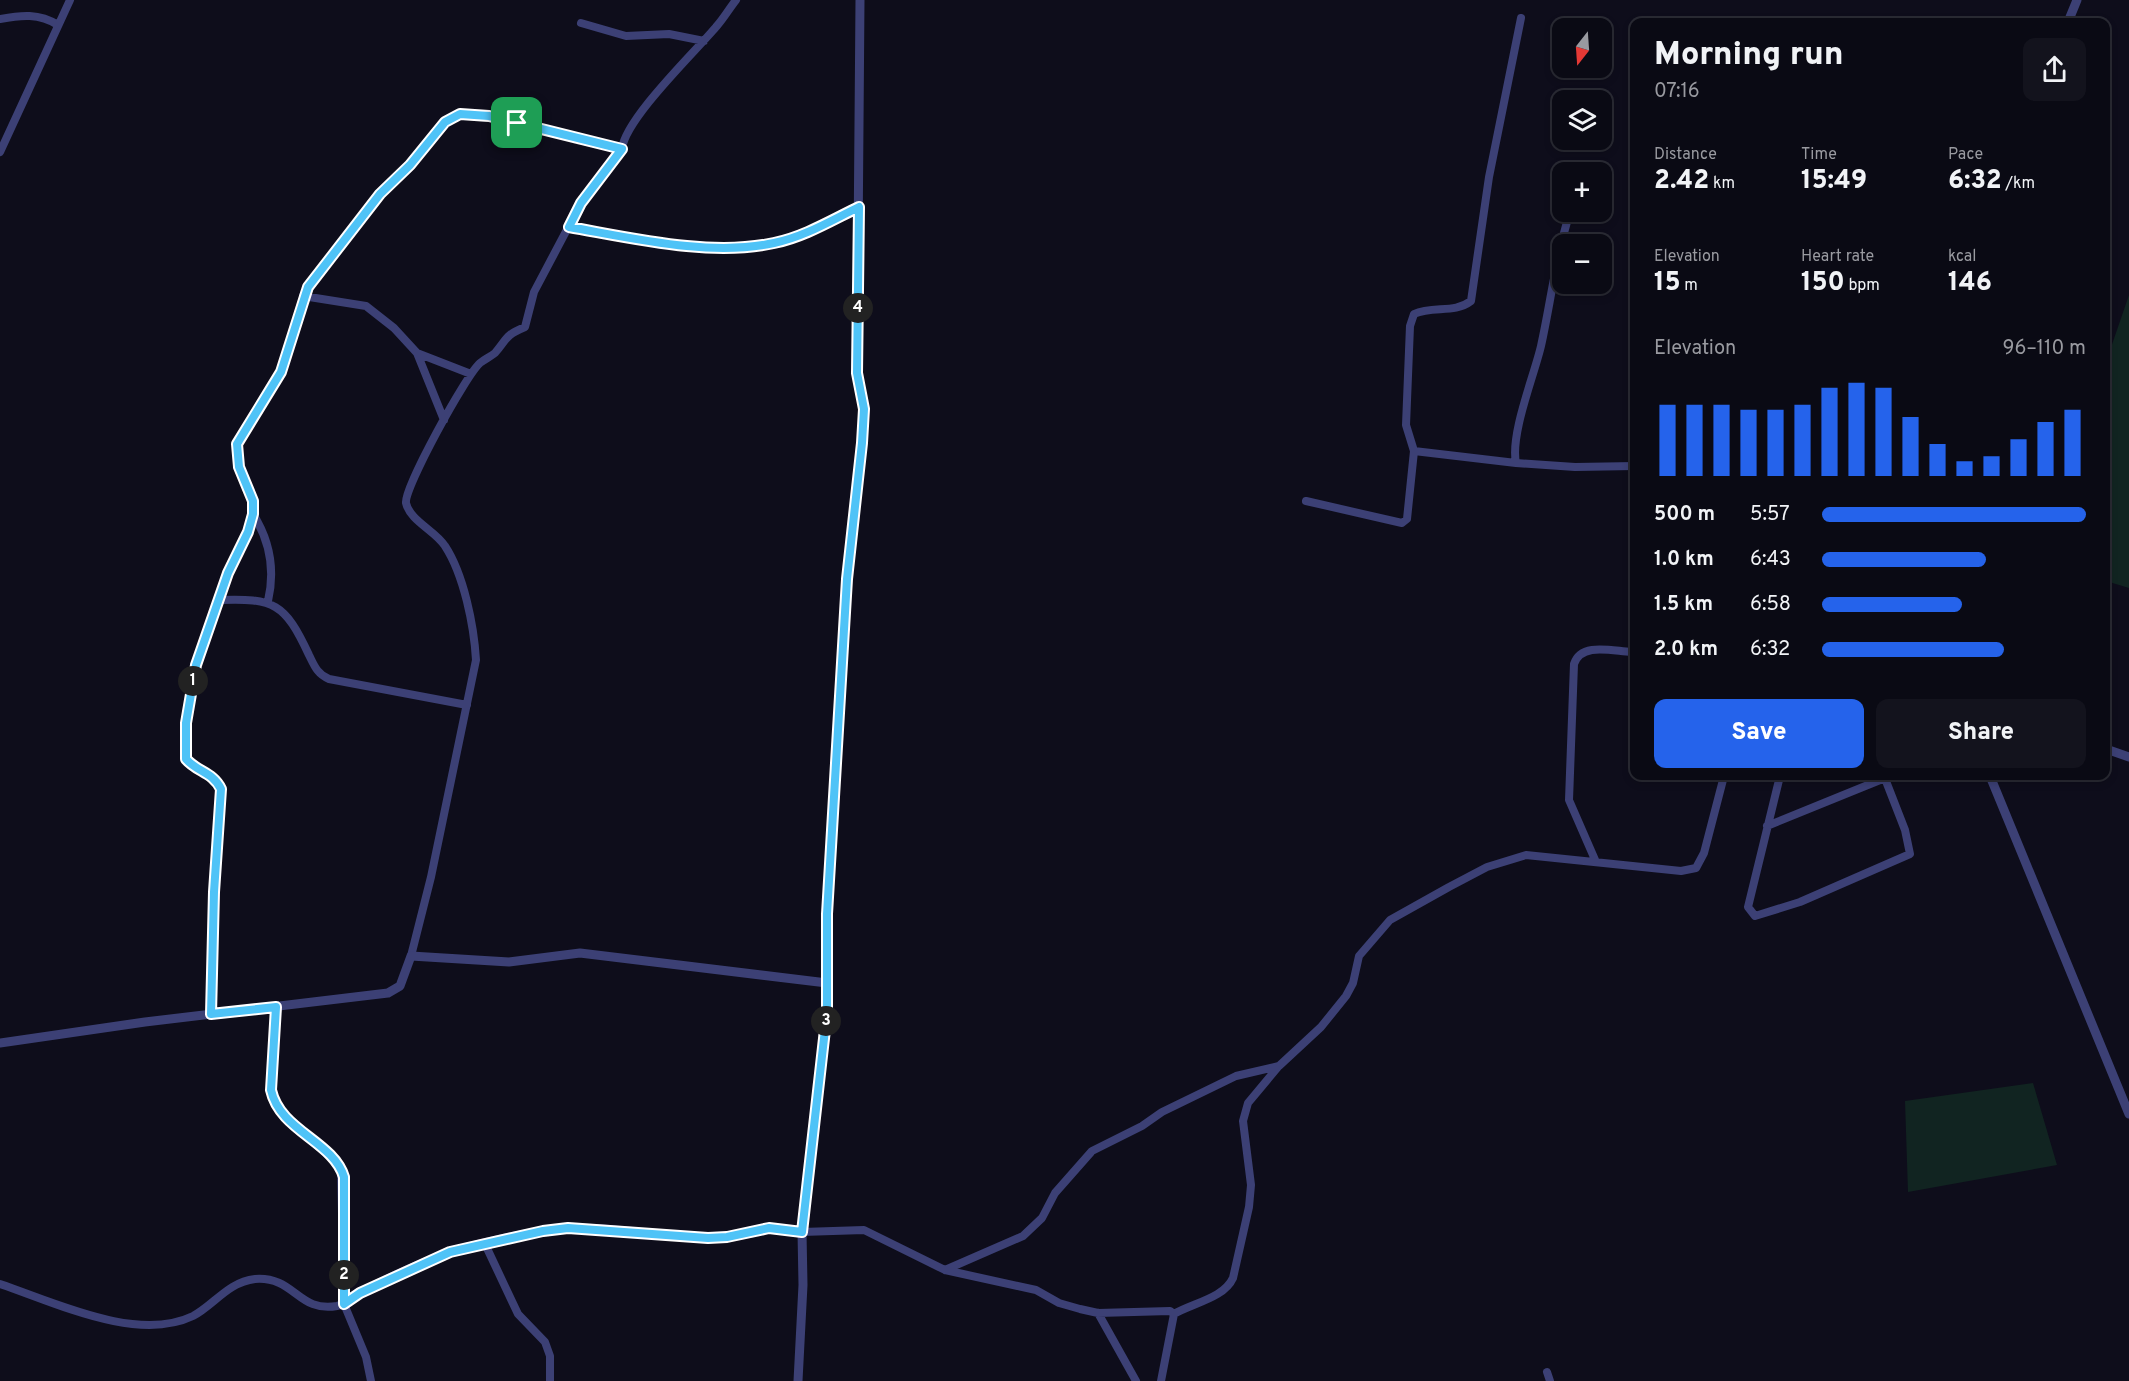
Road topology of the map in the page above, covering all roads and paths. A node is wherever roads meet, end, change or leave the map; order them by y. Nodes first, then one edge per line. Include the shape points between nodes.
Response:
1 (70, 0) edge
2 (736, 0) edge
3 (860, 0) edge
4 (2077, 0) edge
5 (1521, 18) dead end
6 (2069, 18) edge
7 (0, 19) edge
8 (581, 23) dead end
9 (58, 26) junction
10 (704, 41) junction
11 (622, 149) junction
12 (0, 152) edge
13 (859, 207) junction
14 (1567, 222) edge
15 (569, 227) junction
16 (303, 296) junction
17 (417, 353) junction
18 (471, 374) junction
19 (444, 420) junction
20 (1414, 451) junction
21 (1516, 463) junction
22 (1630, 466) edge
23 (1306, 501) dead end
24 (253, 514) junction
25 (219, 600) junction
26 (268, 601) junction
27 (1630, 652) edge
28 (467, 705) junction
29 (2110, 750) edge
30 (2129, 756) edge
31 (1723, 780) edge
32 (1779, 780) edge
33 (1876, 780) edge
34 (1887, 780) edge
35 (1992, 780) edge
36 (1767, 826) junction
37 (1596, 862) junction
38 (411, 956) junction
39 (827, 983) junction
40 (276, 1007) junction
41 (211, 1014) junction
42 (0, 1043) edge
43 (1279, 1066) junction
44 (2129, 1114) edge
45 (802, 1232) junction
46 (485, 1244) junction
47 (945, 1270) junction
48 (0, 1284) edge
49 (344, 1304) junction
50 (1098, 1313) junction
51 (1174, 1314) junction
52 (1547, 1372) dead end
53 (371, 1381) edge
54 (550, 1381) edge
55 (798, 1381) edge
56 (1136, 1381) edge
57 (1161, 1381) edge
58 (1550, 1381) edge

1 - 9 street
2 - 10 street
3 - 13 street
4 - 6 street
5 - 20 street via 1489,177 1471,301 1461,308 1426,308 1414,314 1410,326 1406,425
7 - 9 street via 30,16 49,19
8 - 10 street via 626,36 669,34
9 - 12 street
10 - 11 street via 642,113
11 - 15 street via 581,203
11 - 16 street via 489,116 453,117 380,194
13 - 15 street via 801,234 753,245 677,245
13 - 39 street via 857,373 864,409 847,579 827,914
14 - 21 street via 1518,430
15 - 18 street via 534,292 525,327 508,334 496,352
16 - 17 street via 366,306
16 - 24 street via 281,372 237,444 239,467 253,501
17 - 18 street
17 - 19 street
18 - 19 street
19 - 28 street via 413,478 406,502 415,517 445,546 467,607 476,660
20 - 21 street
20 - 23 street via 1404,522
21 - 22 street
24 - 25 street
24 - 26 street via 261,526 272,570
25 - 26 street
25 - 41 street via 196,665 186,723 186,759 217,780 221,789
26 - 28 street via 287,617 315,668 325,677
27 - 37 street via 1584,651 1574,664 1569,800
28 - 38 street
29 - 30 street
31 - 37 street via 1704,853 1696,868 1681,871
32 - 36 street
33 - 36 street
34 - 36 street via 1910,854 1800,902 1757,916 1748,907
35 - 44 street
37 - 43 street via 1537,855 1504,860 1390,920 1359,956 1346,996 1321,1027
38 - 39 street via 509,962 580,953
38 - 40 street via 396,991
39 - 45 street
40 - 41 street
40 - 49 street via 273,1100 280,1113 336,1162 344,1177
41 - 42 street
43 - 47 street via 1236,1076 1092,1151 1055,1193 1042,1218 1023,1236
43 - 51 street via 1248,1103 1243,1120 1251,1185 1233,1278 1221,1293
45 - 46 street via 769,1228 708,1238 568,1228
45 - 47 street via 864,1230
45 - 55 street
46 - 49 street via 418,1264
46 - 54 street via 518,1314 545,1342 550,1356
47 - 50 street via 1028,1287 1059,1302
48 - 49 street via 109,1320 141,1325 193,1316 232,1286 253,1279 276,1280 305,1302 323,1306
49 - 53 street via 366,1357
50 - 51 street
50 - 56 street
51 - 57 street
52 - 58 street

